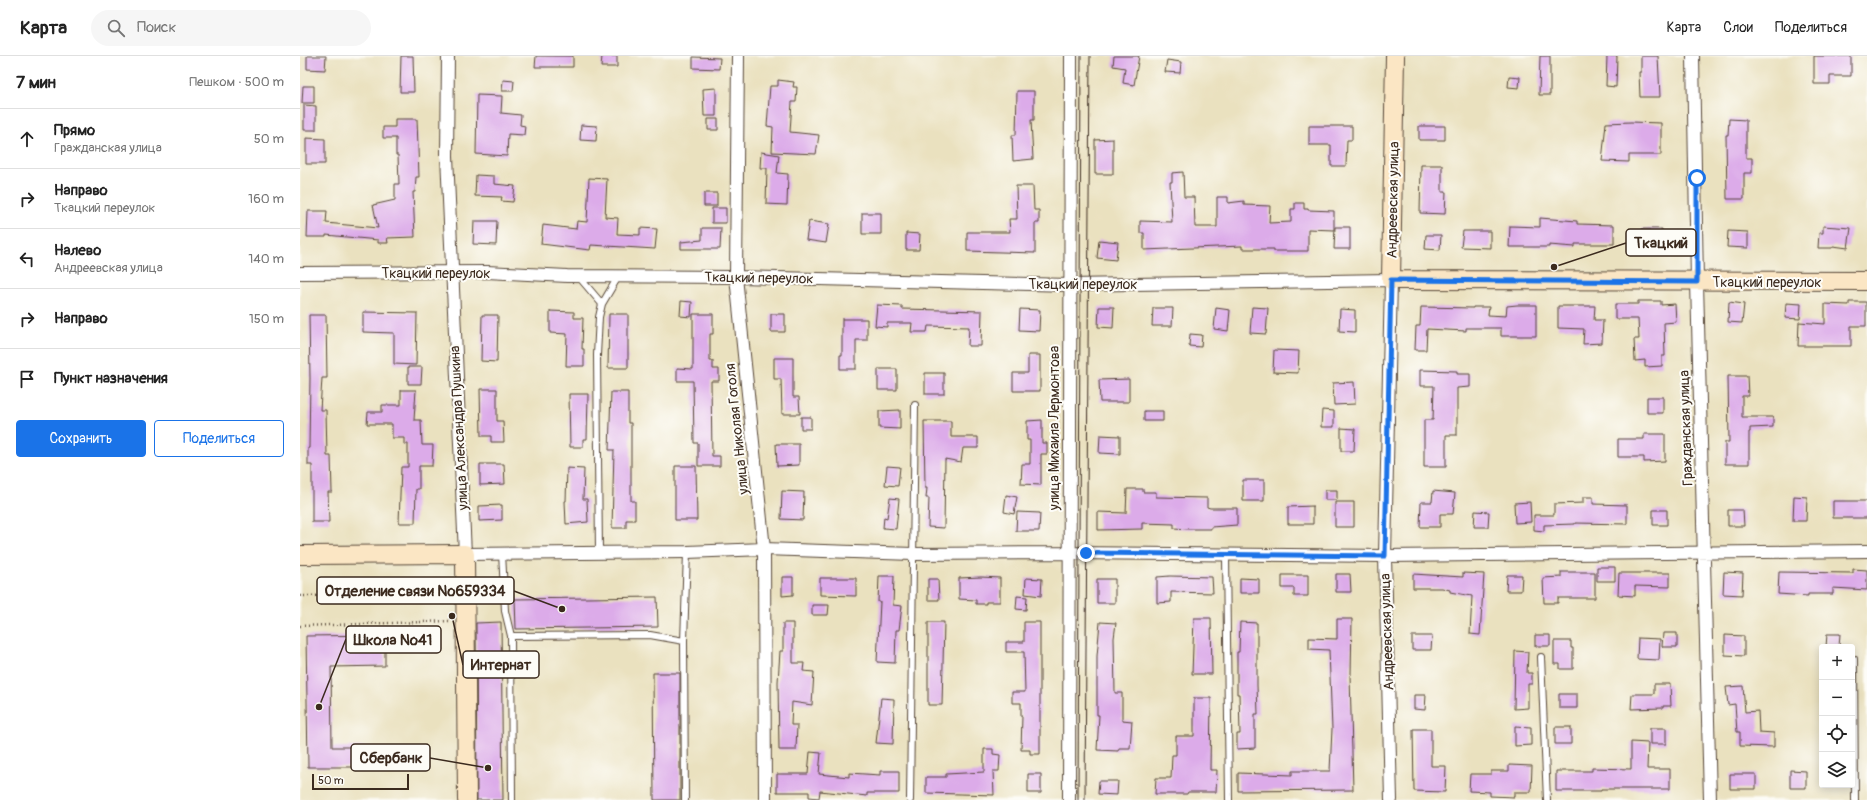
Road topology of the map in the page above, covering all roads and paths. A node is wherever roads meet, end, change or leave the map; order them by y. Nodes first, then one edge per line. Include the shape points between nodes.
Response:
1 (448, 56) edge
2 (738, 56) edge
3 (1071, 56) edge
4 (1395, 56) edge
5 (1694, 56) edge
6 (300, 273) edge
7 (452, 273) junction
8 (579, 276) junction
9 (618, 277) junction
10 (736, 277) junction
11 (1391, 280) junction
12 (1867, 281) edge
13 (1697, 282) junction
14 (1069, 285) junction
15 (602, 304) junction
16 (915, 405) dead end
17 (764, 549) junction
18 (1867, 551) edge
19 (687, 552) junction
20 (1705, 552) junction
21 (502, 553) junction
22 (599, 553) junction
23 (1069, 553) junction
24 (465, 554) junction
25 (913, 554) junction
26 (300, 555) edge
27 (1226, 555) junction
28 (1385, 556) junction
29 (456, 594) dead end
30 (300, 596) edge
31 (466, 621) junction
32 (300, 626) edge
33 (511, 636) junction
34 (684, 641) junction
35 (1541, 657) dead end
36 (1854, 680) edge
37 (467, 800) edge
38 (512, 800) edge
39 (685, 800) edge
40 (765, 800) edge
41 (910, 800) edge
42 (1069, 800) edge
43 (1229, 800) edge
44 (1391, 800) edge
45 (1547, 800) edge
46 (1710, 800) edge
47 (1855, 800) edge

1 - 7 street, улица Александра Пушкина via 447,156
2 - 10 street, улица Николая Гоголя
3 - 14 street, улица Михаила Лермонтова
4 - 11 street, Андреевская улица
5 - 13 street, Гражданская улица
6 - 7 street, Ткацкий переулок
7 - 8 street, Ткацкий переулок
7 - 24 street, улица Александра Пушкина
8 - 9 street, Ткацкий переулок
8 - 15 lane
9 - 10 street, Ткацкий переулок
9 - 15 lane
10 - 14 street, Ткацкий переулок
10 - 17 street, улица Николая Гоголя
11 - 13 street, Ткацкий переулок
11 - 14 street, Ткацкий переулок
11 - 28 street, Андреевская улица
12 - 13 street, Ткацкий переулок
13 - 20 street, Гражданская улица
14 - 23 street, улица Михаила Лермонтова
15 - 22 lane via 597,355
16 - 25 lane
17 - 19 street
17 - 25 street
17 - 40 street, улица Николая Гоголя
18 - 20 street
19 - 22 street
19 - 34 lane
20 - 28 street
20 - 46 street, Гражданская улица
21 - 22 street
21 - 24 street
21 - 33 lane via 505,611
23 - 25 street
23 - 27 street
23 - 42 street, улица Михаила Лермонтова
24 - 26 street
24 - 31 street, улица Александра Пушкина
25 - 41 lane
27 - 28 street
27 - 43 lane
28 - 44 street, Андреевская улица
29 - 30 path
31 - 32 path
31 - 37 street, улица Александра Пушкина
33 - 34 lane via 650,635
33 - 38 lane
34 - 39 lane
35 - 45 lane
36 - 47 lane

